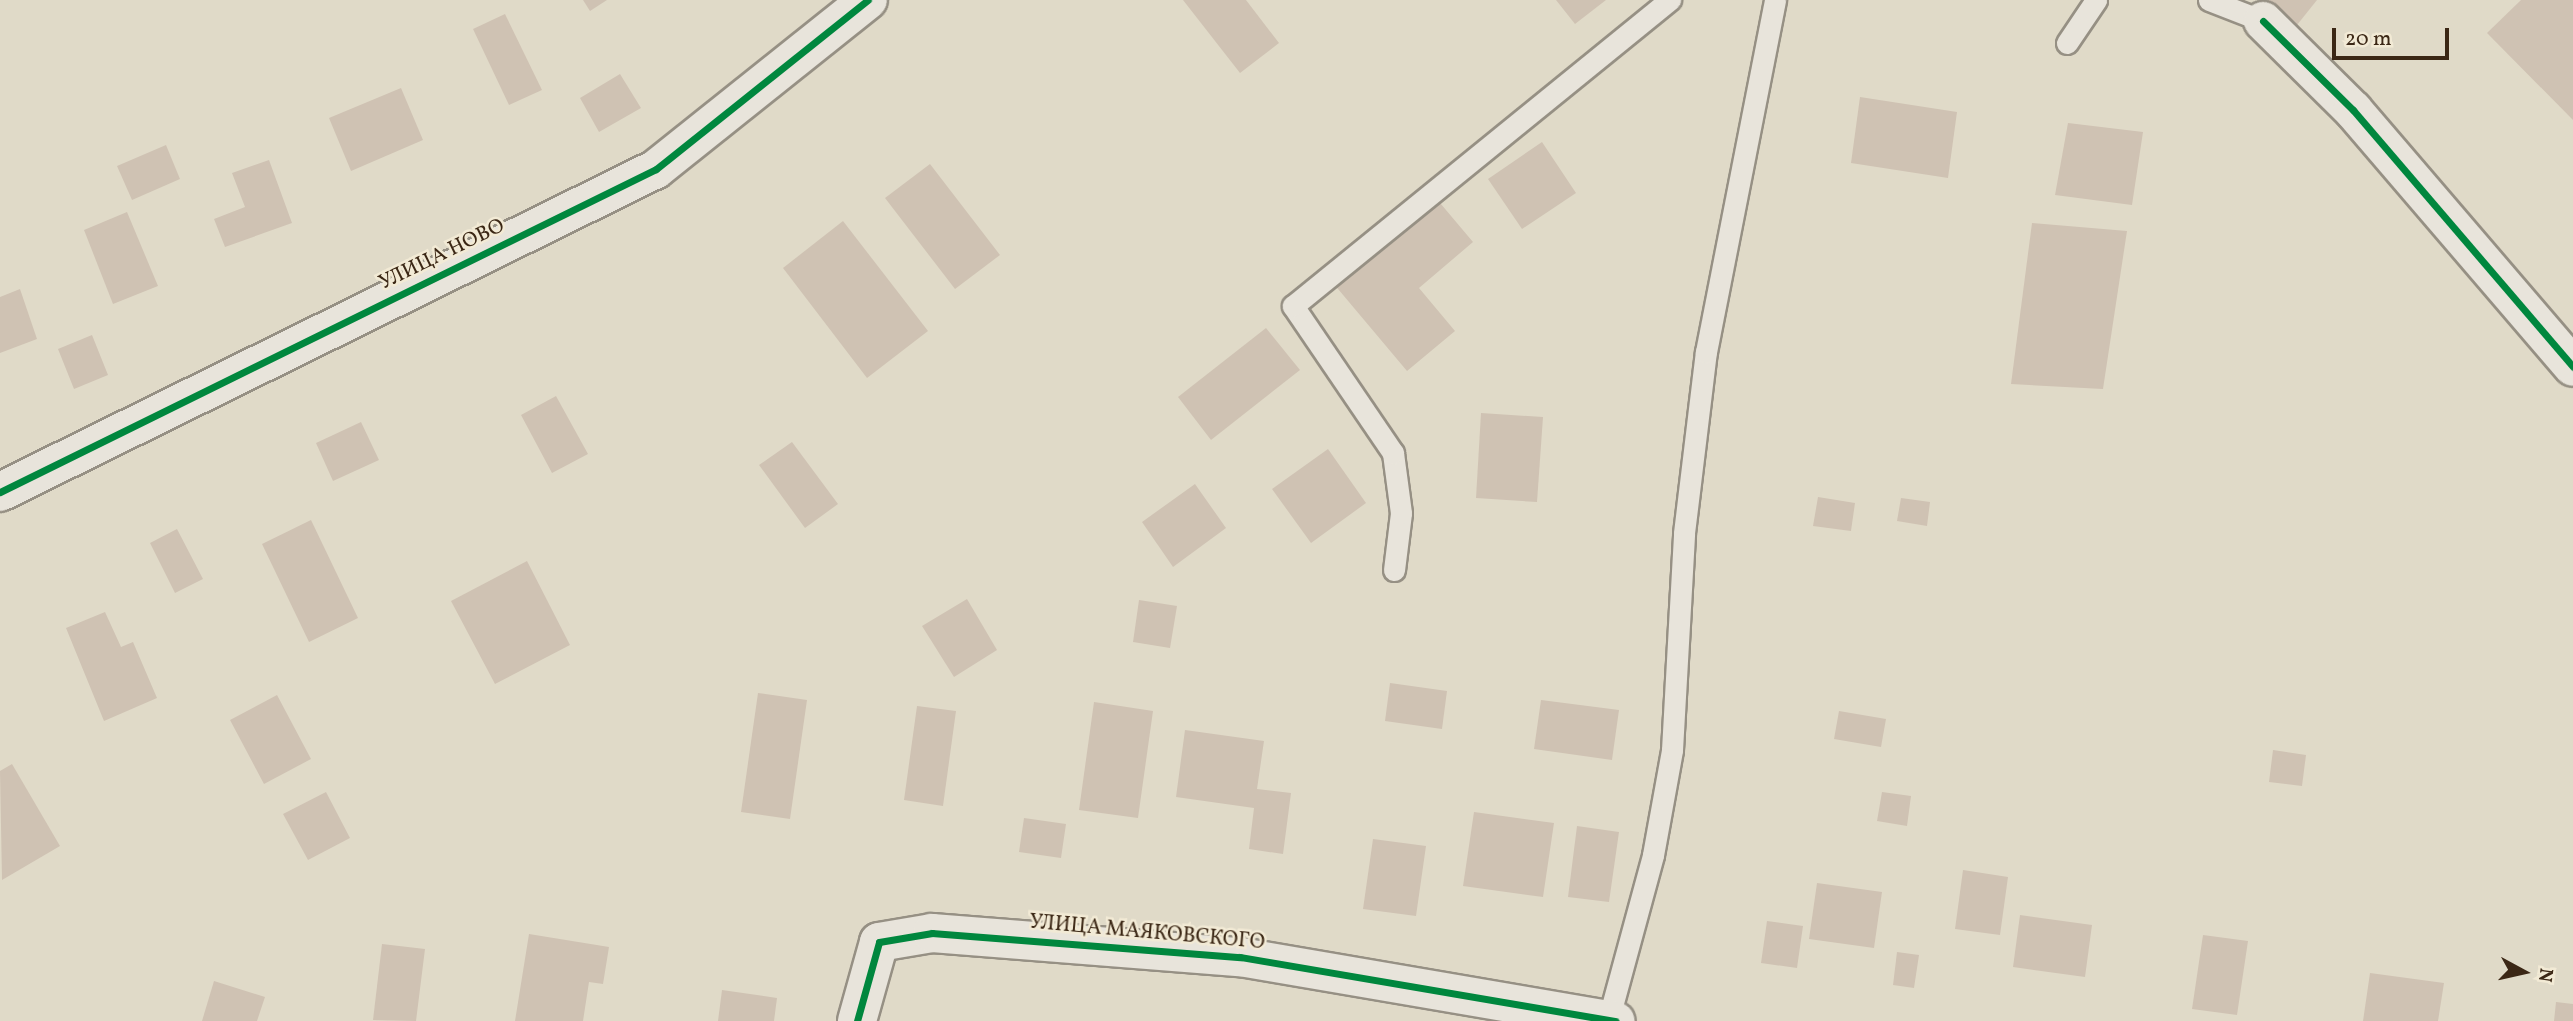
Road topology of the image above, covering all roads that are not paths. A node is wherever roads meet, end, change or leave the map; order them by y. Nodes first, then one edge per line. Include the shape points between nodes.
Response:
1 (867, 0) edge
2 (1670, 0) edge
3 (1775, 0) edge
4 (2096, 0) edge
5 (2209, 0) edge
6 (2263, 21) joint
7 (2067, 43) dead end
8 (2573, 367) edge
9 (0, 492) edge
10 (1394, 570) dead end
11 (857, 1021) edge
12 (1611, 1021) edge

1 - 9 street, УЛИЦА НОВО via 656,169
2 - 10 lane via 1293,306 1393,453 1401,513
3 - 12 lane via 1706,352 1684,533 1672,750 1653,855
4 - 7 lane
5 - 6 lane
6 - 8 street via 2353,110
11 - 12 street, УЛИЦА МАЯКОВСКОГО via 879,942 932,933 1240,957

